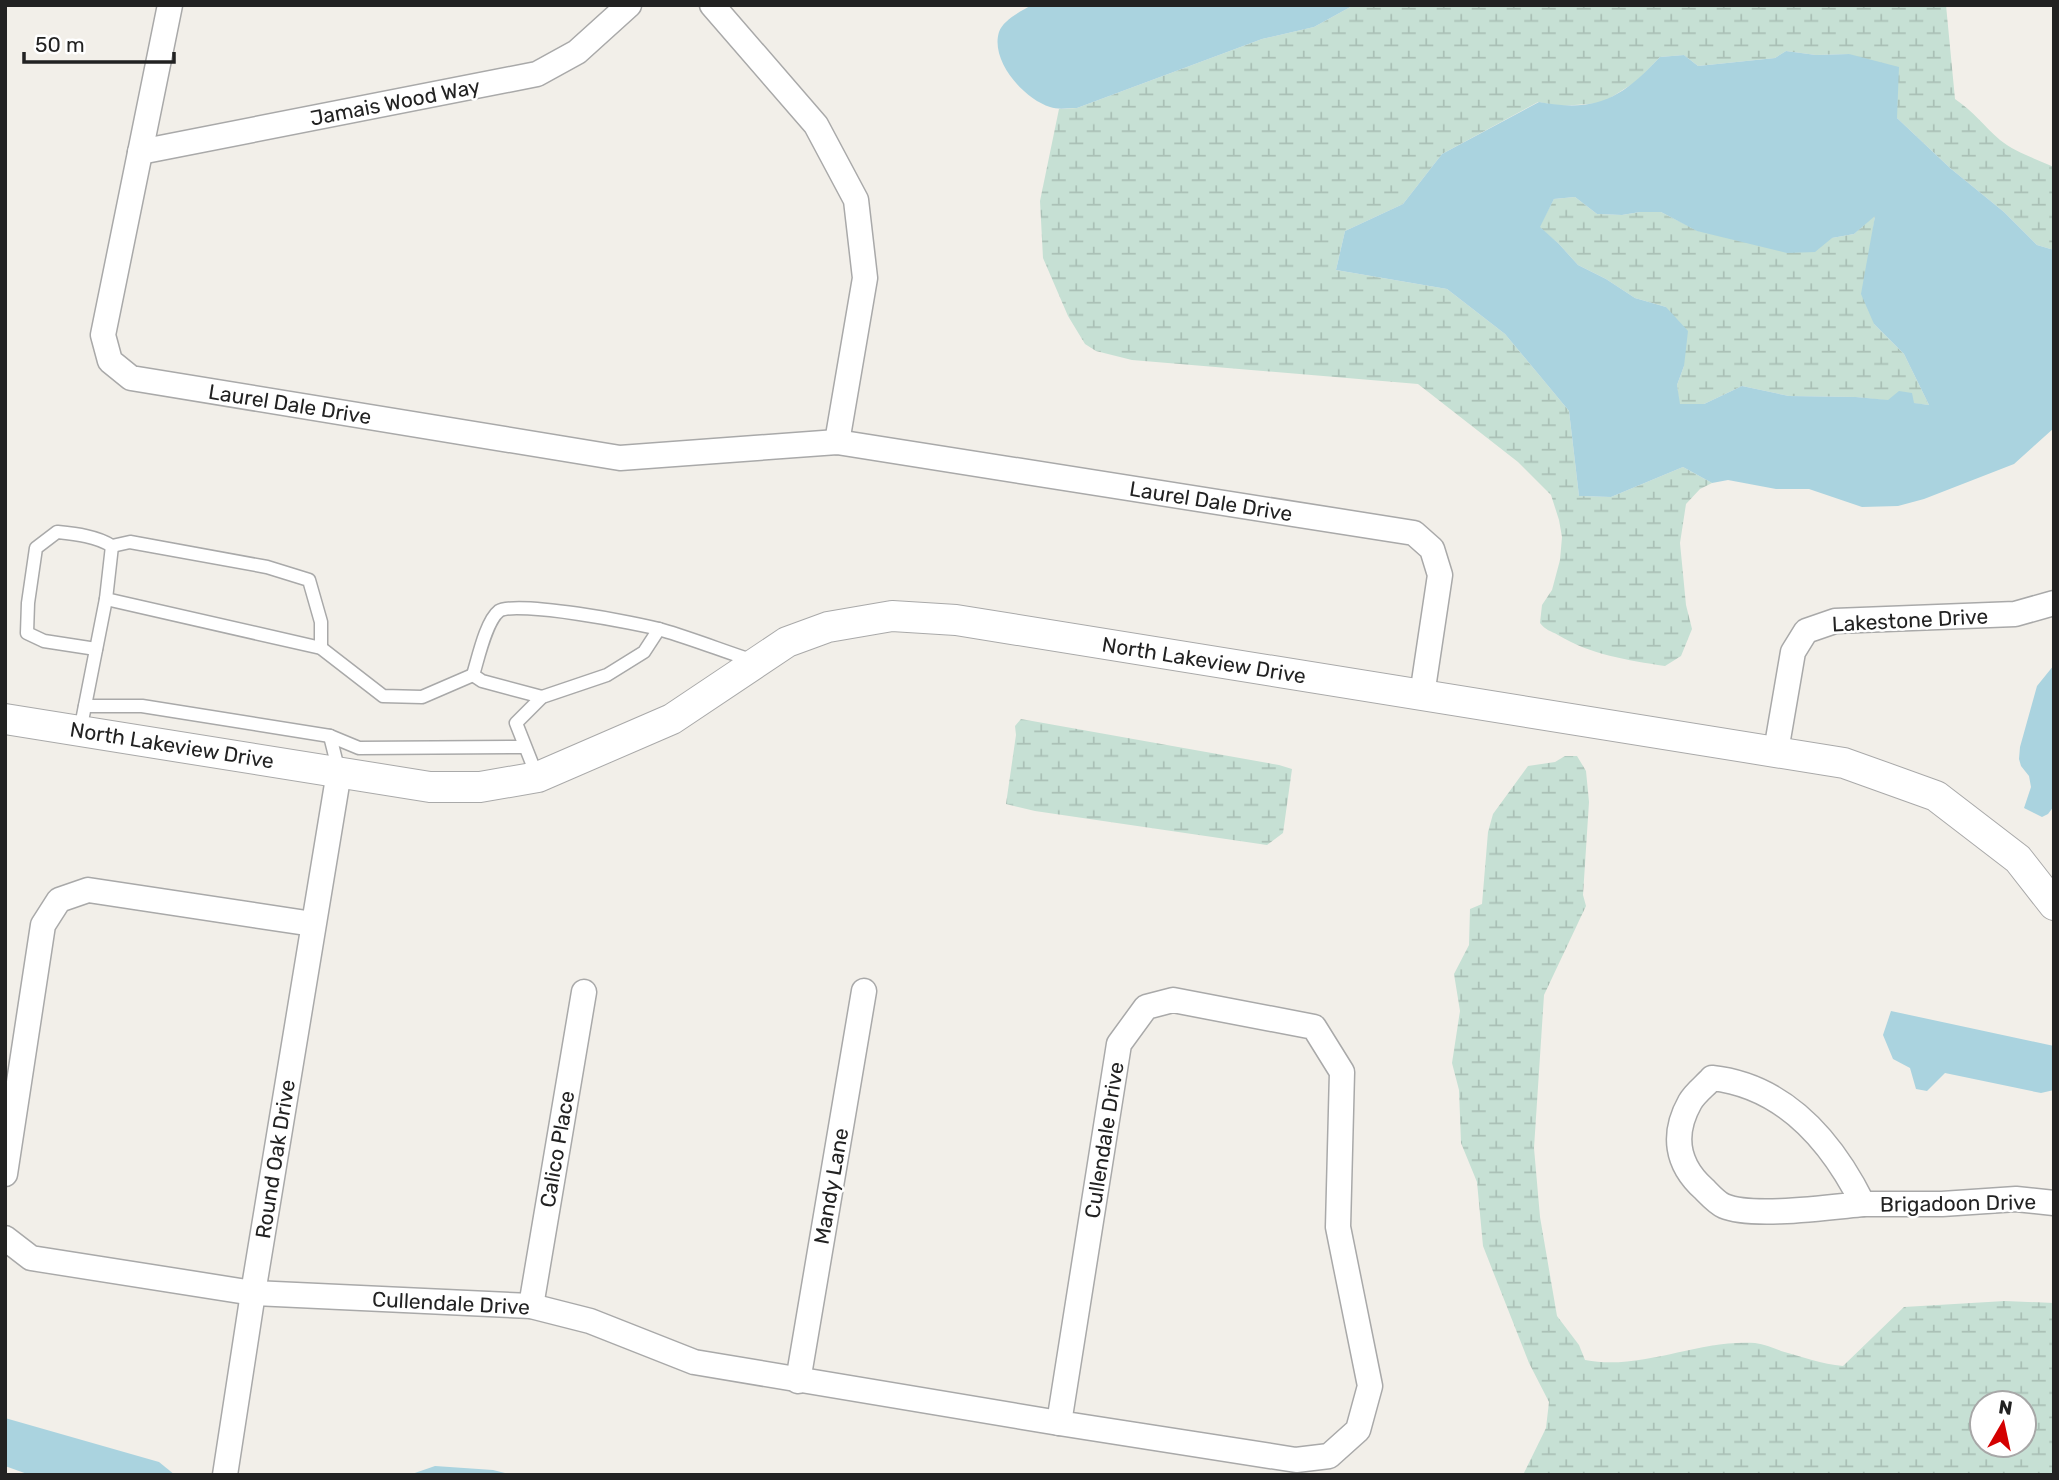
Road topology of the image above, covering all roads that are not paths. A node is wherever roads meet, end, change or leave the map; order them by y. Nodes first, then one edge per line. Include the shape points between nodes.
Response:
1 (170, 5) edge
2 (629, 5) edge
3 (712, 5) edge
4 (140, 152) junction
5 (837, 442) junction
6 (112, 546) junction
7 (106, 599) junction
8 (2054, 603) edge
9 (659, 629) junction
10 (321, 648) junction
11 (96, 649) junction
12 (757, 662) junction
13 (473, 675) junction
14 (1422, 695) junction
15 (542, 697) junction
16 (5, 719) edge
17 (83, 719) junction
18 (330, 736) junction
19 (524, 747) junction
20 (1776, 751) junction
21 (339, 772) junction
22 (538, 776) junction
23 (2054, 905) edge
24 (313, 924) junction
25 (864, 991) dead end
26 (584, 992) dead end
27 (5, 1174) edge
28 (2054, 1203) edge
29 (1863, 1204) junction
30 (5, 1238) edge
31 (253, 1293) junction
32 (531, 1306) junction
33 (798, 1381) junction
34 (1059, 1423) junction
35 (225, 1475) edge

1 - 4 street, Laurel Dale Drive
2 - 4 street, Jamais Wood Way via 577,52 537,74
3 - 5 street via 816,125 856,200 865,278
4 - 5 street, Laurel Dale Drive via 103,335 110,361 131,378 620,458
5 - 14 street, Laurel Dale Drive via 1414,533 1432,549 1440,575
6 - 7 lane
6 - 10 lane via 130,542 267,567 309,580 321,622
6 - 11 lane via 80,534 57,532 36,548 29,593 27,633
7 - 10 lane
7 - 11 lane
8 - 20 street, Lakestone Drive via 2015,614 1835,621 1806,631 1793,652
9 - 12 lane
9 - 13 lane via 531,607 505,608 489,626
9 - 15 lane via 644,652 607,675
10 - 13 lane via 383,696 422,697
11 - 17 lane
12 - 14 street, North Lakeview Drive via 787,642 828,627 892,617 956,620
12 - 22 street, North Lakeview Drive via 672,719
13 - 15 lane
14 - 20 street, North Lakeview Drive
15 - 19 lane via 516,723
16 - 17 street, North Lakeview Drive
17 - 18 lane via 142,706
17 - 21 street, North Lakeview Drive
18 - 19 lane via 359,748
18 - 21 lane
19 - 22 lane
20 - 23 street, North Lakeview Drive via 1844,763 1936,796 2018,859
21 - 22 street, North Lakeview Drive via 430,787 480,787
21 - 24 street, Round Oak Drive
24 - 27 street via 88,890 59,900 43,925
24 - 31 street, Round Oak Drive
25 - 33 street, Mandy Lane
26 - 32 street, Calico Place
28 - 29 street, Brigadoon Drive via 2016,1199
29 - 29 street, Brigadoon Drive via 1787,1210 1723,1206 1684,1167 1680,1135 1691,1100 1712,1078 1732,1080 1771,1097 1825,1141
30 - 31 street, Cullendale Drive via 31,1258
31 - 32 street, Cullendale Drive
31 - 35 street, Round Oak Drive
32 - 33 street, Cullendale Drive via 590,1321 694,1362
33 - 34 street, Cullendale Drive
34 - 34 street, Cullendale Drive via 1296,1461 1329,1456 1358,1430 1370,1386 1338,1227 1342,1072 1314,1027 1173,1000 1146,1007 1119,1044

